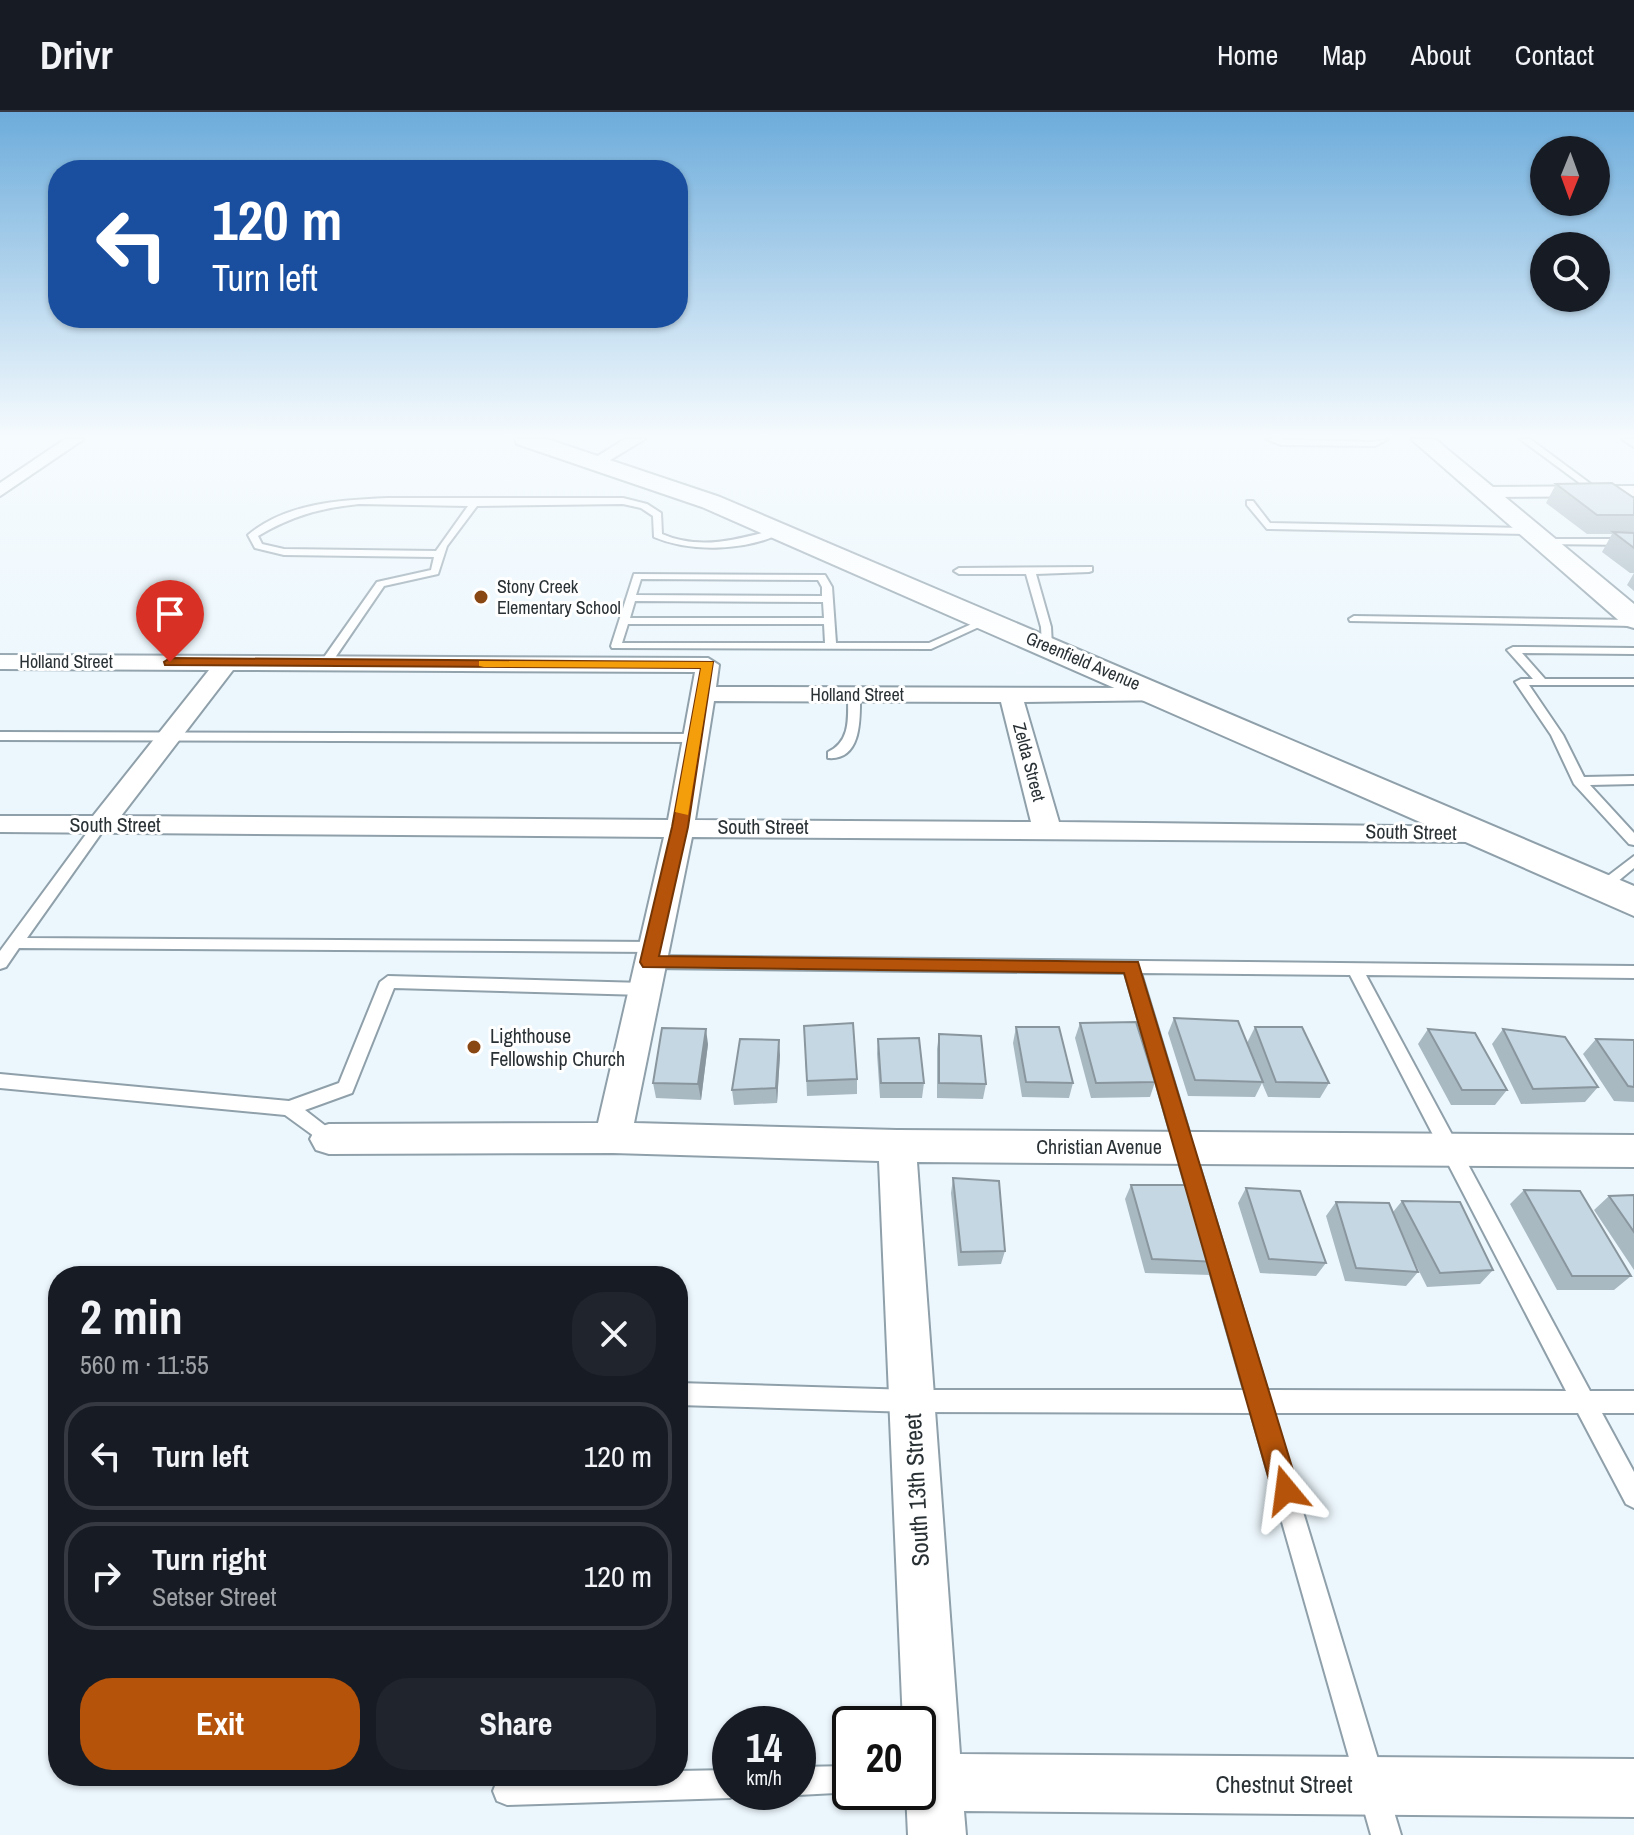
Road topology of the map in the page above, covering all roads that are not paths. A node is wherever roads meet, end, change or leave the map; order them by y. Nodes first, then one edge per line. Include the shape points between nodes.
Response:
1 (278, 519) edge
2 (463, 519) edge
3 (658, 519) edge
4 (752, 519) edge
5 (1262, 519) edge
6 (1516, 519) edge
7 (780, 531) junction
8 (1536, 536) junction
9 (1634, 542) edge
10 (440, 554) junction
11 (1089, 569) dead end
12 (959, 571) dead end
13 (1030, 571) junction
14 (631, 598) junction
15 (828, 599) junction
16 (1354, 619) dead end
17 (624, 621) junction
18 (829, 621) junction
19 (987, 621) junction
20 (1634, 621) edge
21 (1047, 646) junction
22 (831, 647) junction
23 (1634, 651) edge
24 (0, 662) edge
25 (227, 662) junction
26 (326, 663) junction
27 (1542, 682) junction
28 (1634, 682) edge
29 (704, 694) junction
30 (854, 695) junction
31 (1163, 695) junction
32 (1011, 696) junction
33 (0, 736) edge
34 (168, 737) junction
35 (696, 738) junction
36 (832, 755) dead end
37 (1634, 780) edge
38 (1579, 781) junction
39 (0, 824) edge
40 (100, 825) junction
41 (680, 827) junction
42 (1047, 829) junction
43 (1477, 833) junction
44 (1634, 841) edge
45 (1634, 861) edge
46 (1601, 888) junction
47 (1634, 902) edge
48 (15, 943) junction
49 (0, 963) edge
50 (648, 966) junction
51 (1131, 967) junction
52 (1355, 969) junction
53 (1634, 972) edge
54 (0, 1081) edge
55 (289, 1108) junction
56 (613, 1138) junction
57 (329, 1139) joint
58 (897, 1146) junction
59 (1187, 1148) junction
60 (1452, 1149) junction
61 (1634, 1151) edge
62 (688, 1394) edge
63 (912, 1401) junction
64 (1585, 1401) junction
65 (1260, 1402) junction
66 (1634, 1402) edge
67 (1634, 1496) edge
68 (926, 1706) edge
69 (688, 1785) edge
70 (712, 1785) edge
71 (666, 1786) edge
72 (1634, 1788) edge
73 (507, 1791) dead end
74 (936, 1800) edge
75 (1378, 1810) edge

1 - 10 lane via 253,535 258,546 284,552
2 - 10 lane
3 - 7 lane via 657,535 675,545 734,543
4 - 7 main road, Greenfield Avenue
5 - 8 lane via 1267,526
6 - 8 main road
7 - 19 main road, Greenfield Avenue
8 - 9 lane
8 - 20 main road
10 - 26 lane via 435,572 381,584
11 - 13 lane
12 - 13 lane
13 - 21 lane
14 - 15 lane
14 - 15 lane via 637,576 683,576 821,577
14 - 17 lane
15 - 18 lane
16 - 20 lane
17 - 18 lane
17 - 22 lane via 616,646
18 - 22 lane
19 - 21 main road, Greenfield Avenue
19 - 22 lane via 931,646
21 - 31 main road, Greenfield Avenue
23 - 27 lane via 1513,650
24 - 25 street, Holland Street
25 - 26 street, Holland Street
25 - 34 street
26 - 29 street, Holland Street via 708,665
27 - 28 lane
27 - 38 lane via 1521,682 1557,735
29 - 30 street, Holland Street
29 - 35 street
30 - 32 street, Holland Street
30 - 36 lane via 852,740
31 - 32 street, Holland Street
31 - 43 main road, Greenfield Avenue
32 - 42 street, Zelda Street
33 - 34 lane
34 - 35 lane
34 - 40 street
35 - 41 street
37 - 38 lane
38 - 44 lane
39 - 40 street, South Street
40 - 41 street, South Street
40 - 48 lane
41 - 42 street, South Street
41 - 50 street
42 - 43 street, South Street
43 - 46 main road, Greenfield Avenue
45 - 46 lane
46 - 47 main road, Greenfield Avenue
48 - 49 lane
48 - 50 lane
50 - 51 lane
50 - 55 lane via 388,982 346,1088
50 - 56 street
51 - 52 lane
51 - 59 lane
52 - 53 lane
52 - 60 lane
54 - 55 lane
55 - 57 lane
56 - 57 street, Christian Avenue
56 - 58 street, Christian Avenue
58 - 59 street, Christian Avenue
58 - 63 street, South 13th Street
59 - 60 street, Christian Avenue
59 - 65 lane
60 - 61 street, Christian Avenue
60 - 64 lane
62 - 63 lane
63 - 65 lane
63 - 68 street, South 13th Street
64 - 65 lane
64 - 66 lane
64 - 67 lane
65 - 75 lane
69 - 70 lane
71 - 73 lane
72 - 75 street, Chestnut Street
74 - 75 street, Chestnut Street

